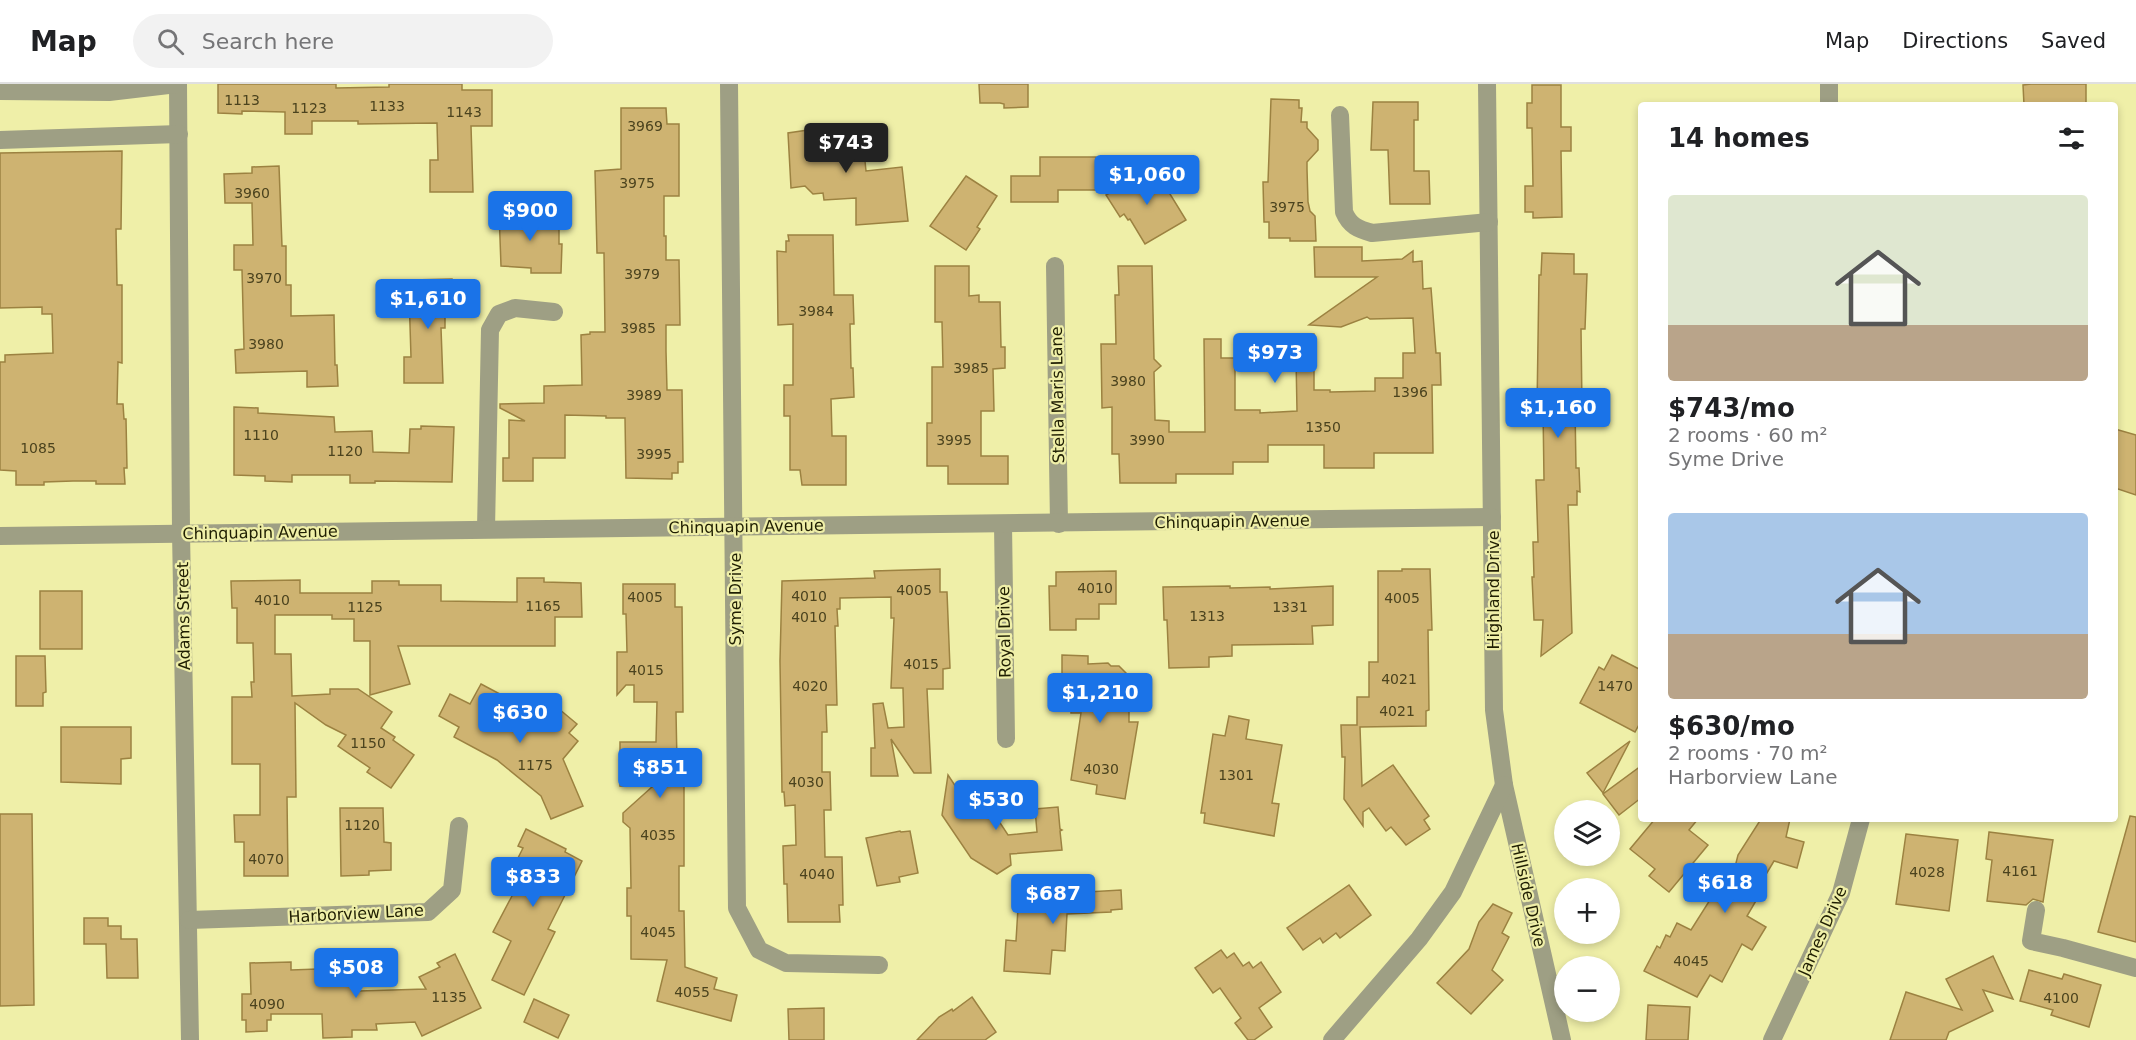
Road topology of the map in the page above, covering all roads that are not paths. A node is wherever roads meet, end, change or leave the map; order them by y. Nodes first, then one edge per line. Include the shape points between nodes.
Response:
1 (177, 84) edge
2 (729, 84) edge
3 (1487, 84) edge
4 (1829, 84) edge
5 (0, 92) edge
6 (1830, 102) edge
7 (1340, 115) dead end
8 (179, 134) junction
9 (0, 140) edge
10 (1489, 222) junction
11 (1055, 266) dead end
12 (554, 312) dead end
13 (1492, 517) junction
14 (1003, 524) junction
15 (1059, 524) junction
16 (735, 526) junction
17 (486, 529) junction
18 (181, 532) junction
19 (0, 536) edge
20 (1006, 739) dead end
21 (1504, 785) junction
22 (1860, 822) edge
23 (459, 826) dead end
24 (2036, 910) dead end
25 (189, 920) junction
26 (879, 965) dead end
27 (2136, 968) edge
28 (190, 1040) edge
29 (1332, 1040) edge
30 (1562, 1040) edge
31 (1772, 1040) edge

1 - 5 street via 109,92
1 - 8 street, Adams Street
2 - 16 street, Syme Drive
3 - 10 street, Highland Drive
4 - 6 street
7 - 10 street via 1344,212 1357,229 1372,233
8 - 9 street
8 - 18 street, Adams Street
10 - 13 street, Highland Drive
11 - 15 street, Stella Maris Lane
12 - 17 street via 514,308 499,314 490,330
13 - 15 street, Chinquapin Avenue
13 - 21 street, Highland Drive via 1494,710
14 - 15 street, Chinquapin Avenue
14 - 16 street, Chinquapin Avenue
14 - 20 street, Royal Drive
16 - 17 street, Chinquapin Avenue
16 - 26 street, Syme Drive via 737,908 759,950 786,963
17 - 18 street, Chinquapin Avenue
18 - 19 street, Chinquapin Avenue
18 - 25 street, Adams Street
21 - 29 street via 1453,892 1419,939
21 - 30 street, Hillside Drive
22 - 31 street, James Drive via 1841,893
23 - 25 street, Harborview Lane via 452,890 429,912
24 - 27 street via 2031,941
25 - 28 street, Adams Street

